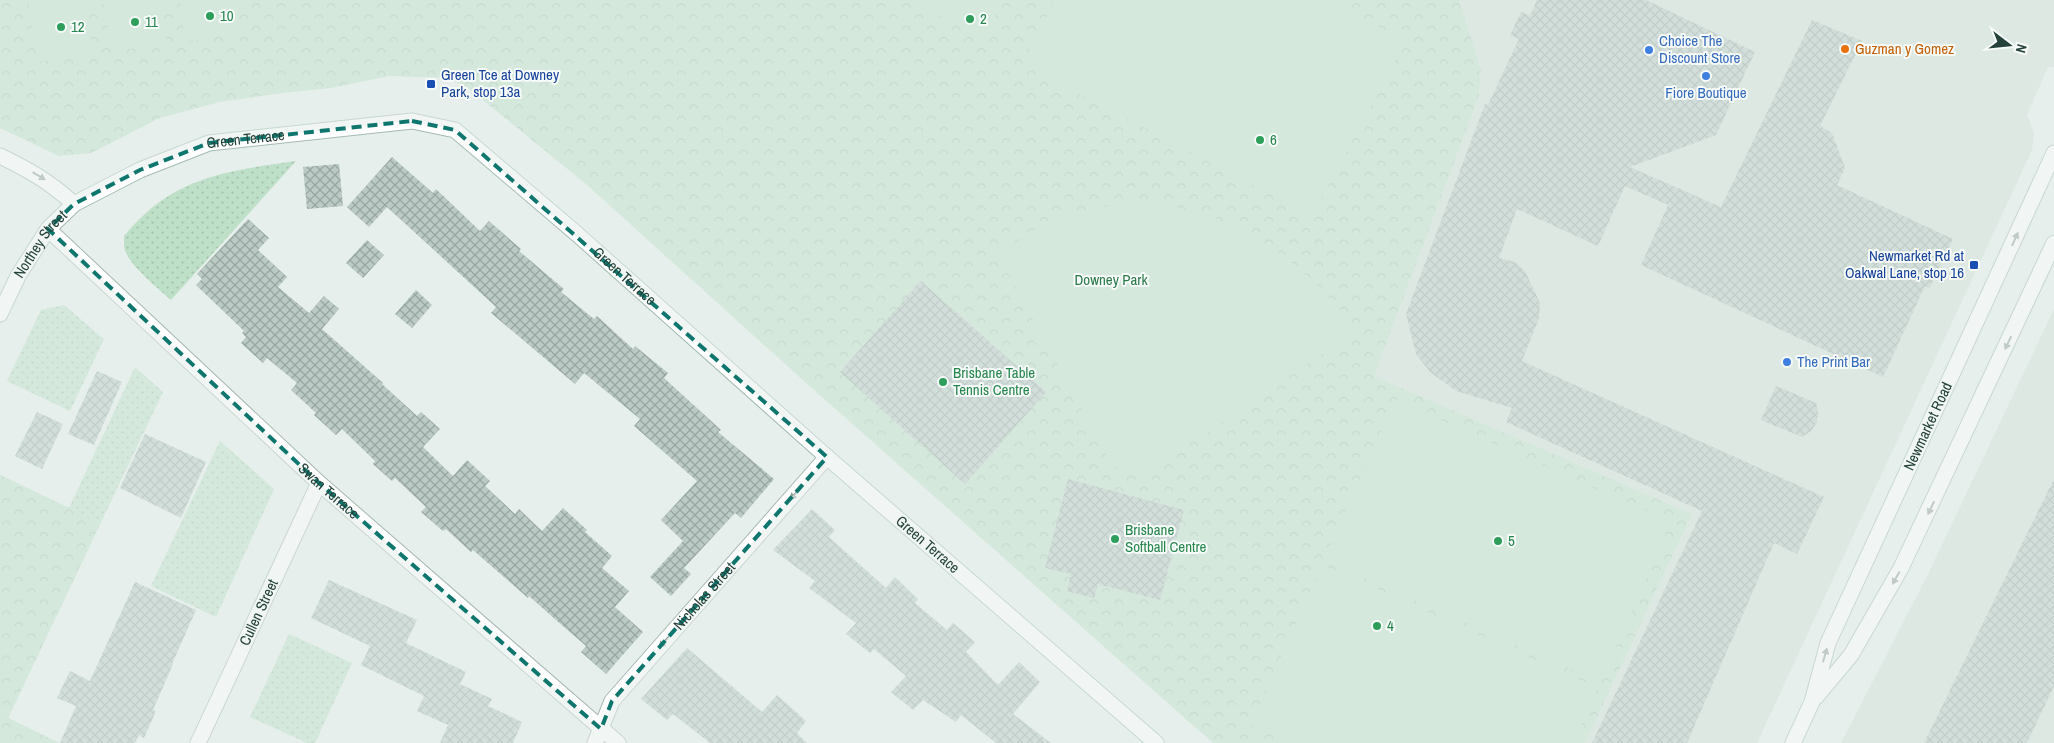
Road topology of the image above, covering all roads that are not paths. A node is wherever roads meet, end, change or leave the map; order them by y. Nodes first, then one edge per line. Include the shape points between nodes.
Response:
1 (2054, 153) edge
2 (0, 156) edge
3 (74, 204) junction
4 (48, 229) junction
5 (2054, 243) edge
6 (0, 314) edge
7 (827, 458) junction
8 (319, 483) junction
9 (1812, 702) junction
10 (601, 728) junction
11 (198, 743) edge
12 (595, 743) edge
13 (618, 743) edge
14 (1156, 743) edge
15 (1793, 743) edge

9 -> 1 street, Newmarket Road via 1828,643
2 -> 3 street via 51,184
3 - 4 street, Northey Street
3 - 7 street, Green Terrace via 140,170 209,143 412,121 455,130 577,234
4 - 6 street, Northey Street via 18,276
4 - 8 street, Swan Terrace
5 -> 9 street, Newmarket Road via 1901,568 1851,655
7 -> 10 street, Nicholas Street via 612,701
7 - 14 street, Green Terrace
8 - 10 street, Swan Terrace
8 - 11 street, Cullen Street
9 - 15 street, Newmarket Road
10 - 12 street, Nicholas Street
10 - 13 street, Swan Terrace

